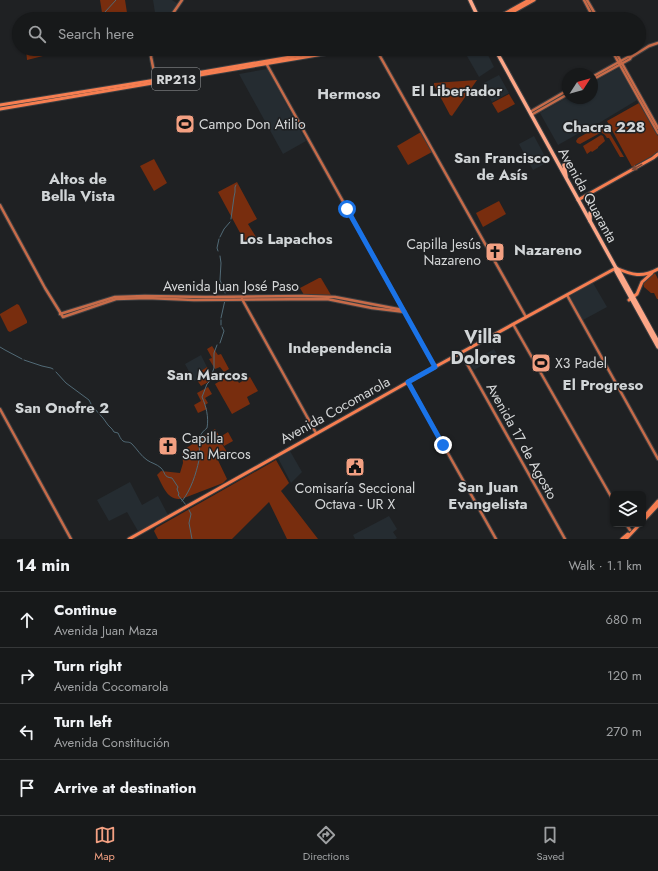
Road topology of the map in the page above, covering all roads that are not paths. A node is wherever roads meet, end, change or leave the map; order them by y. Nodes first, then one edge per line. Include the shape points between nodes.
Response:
1 (182, 0) edge
2 (470, 0) edge
3 (529, 0) edge
4 (534, 0) edge
5 (584, 0) edge
6 (587, 0) edge
7 (174, 12) edge
8 (476, 12) edge
9 (508, 12) edge
10 (513, 12) edge
11 (590, 12) edge
12 (594, 12) edge
13 (658, 43) edge
14 (646, 48) edge
15 (151, 56) edge
16 (298, 56) edge
17 (306, 56) edge
18 (380, 56) edge
19 (499, 56) edge
20 (616, 56) edge
21 (617, 56) edge
22 (633, 56) edge
23 (266, 62) junction
24 (620, 63) junction
25 (598, 74) edge
26 (598, 76) edge
27 (156, 81) junction
28 (562, 94) edge
29 (562, 97) edge
30 (0, 105) edge
31 (0, 109) edge
32 (530, 113) junction
33 (658, 128) edge
34 (658, 133) edge
35 (658, 155) edge
36 (564, 165) dead end
37 (568, 181) junction
38 (577, 201) junction
39 (0, 205) edge
40 (590, 213) dead end
41 (590, 222) junction
42 (601, 242) junction
43 (601, 249) dead end
44 (614, 269) junction
45 (658, 269) edge
46 (653, 272) junction
47 (568, 295) junction
48 (239, 296) junction
49 (241, 299) junction
50 (631, 299) junction
51 (404, 311) junction
52 (60, 314) junction
53 (647, 316) dead end
54 (526, 317) junction
55 (647, 322) junction
56 (513, 324) junction
57 (658, 342) edge
58 (658, 347) edge
59 (461, 353) junction
60 (435, 367) junction
61 (408, 382) junction
62 (0, 409) edge
63 (316, 433) junction
64 (658, 459) edge
65 (610, 495) edge
66 (657, 503) edge
67 (646, 515) edge
68 (646, 517) edge
69 (628, 527) edge
70 (636, 527) edge
71 (636, 527) edge
72 (630, 530) dead end
73 (71, 539) edge
74 (128, 539) edge
75 (496, 539) edge
76 (565, 539) edge
77 (624, 539) edge

1 - 7 main road
2 - 8 highway
3 - 9 main road
4 - 10 main road
5 - 11 main road
6 - 12 main road
13 - 14 main road
15 - 27 main road
16 - 23 main road, RP213
17 - 23 main road, RP213
18 - 54 main road
19 - 32 highway, Avenida Quaranta
20 - 24 main road
21 - 24 main road
22 - 24 main road
23 - 27 main road, RP213
23 - 51 main road
24 - 25 main road
24 - 26 main road
24 - 33 main road
24 - 34 main road
27 - 30 main road, RP213
27 - 31 main road, RP213
28 - 32 main road
29 - 32 main road
32 - 37 highway, Avenida Quaranta
35 -> 38 main road
36 - 37 highway
37 - 38 highway, Avenida Quaranta
38 - 41 highway, Avenida Quaranta
39 - 52 main road
40 - 41 highway
41 - 42 highway, Avenida Quaranta
42 - 43 highway
42 - 44 highway, Avenida Quaranta
44 - 46 main road via 636,275
44 - 47 main road, Avenida Cocomarola
44 - 50 highway, Avenida Quaranta via 619,271
45 - 46 main road
46 - 50 main road via 642,282 637,294
47 - 54 main road, Avenida Cocomarola
47 - 64 main road
48 - 49 main road
48 - 51 main road, Avenida Juan José Paso via 335,298
48 - 52 main road, Avenida Juan José Paso via 115,296
49 - 51 main road, Avenida Juan José Paso via 327,299
49 - 52 main road, Avenida Juan José Paso via 117,299 63,317
49 - 63 main road
50 - 55 highway, Avenida Quaranta
50 - 58 highway, Avenida Quaranta
51 - 60 main road
53 - 55 highway
54 - 56 main road, Avenida Cocomarola
55 - 57 highway, Avenida Quaranta
56 - 59 main road, Avenida Cocomarola
56 - 65 main road
59 - 60 main road, Avenida Cocomarola
59 - 76 main road, Avenida 17 de Agosto
60 - 61 main road, Avenida Cocomarola
61 - 63 main road, Avenida Cocomarola
61 - 75 main road
62 - 73 main road
63 - 74 main road, Avenida Cocomarola
66 - 67 main road
66 - 68 main road
69 - 72 main road
70 - 77 main road
71 - 77 main road

